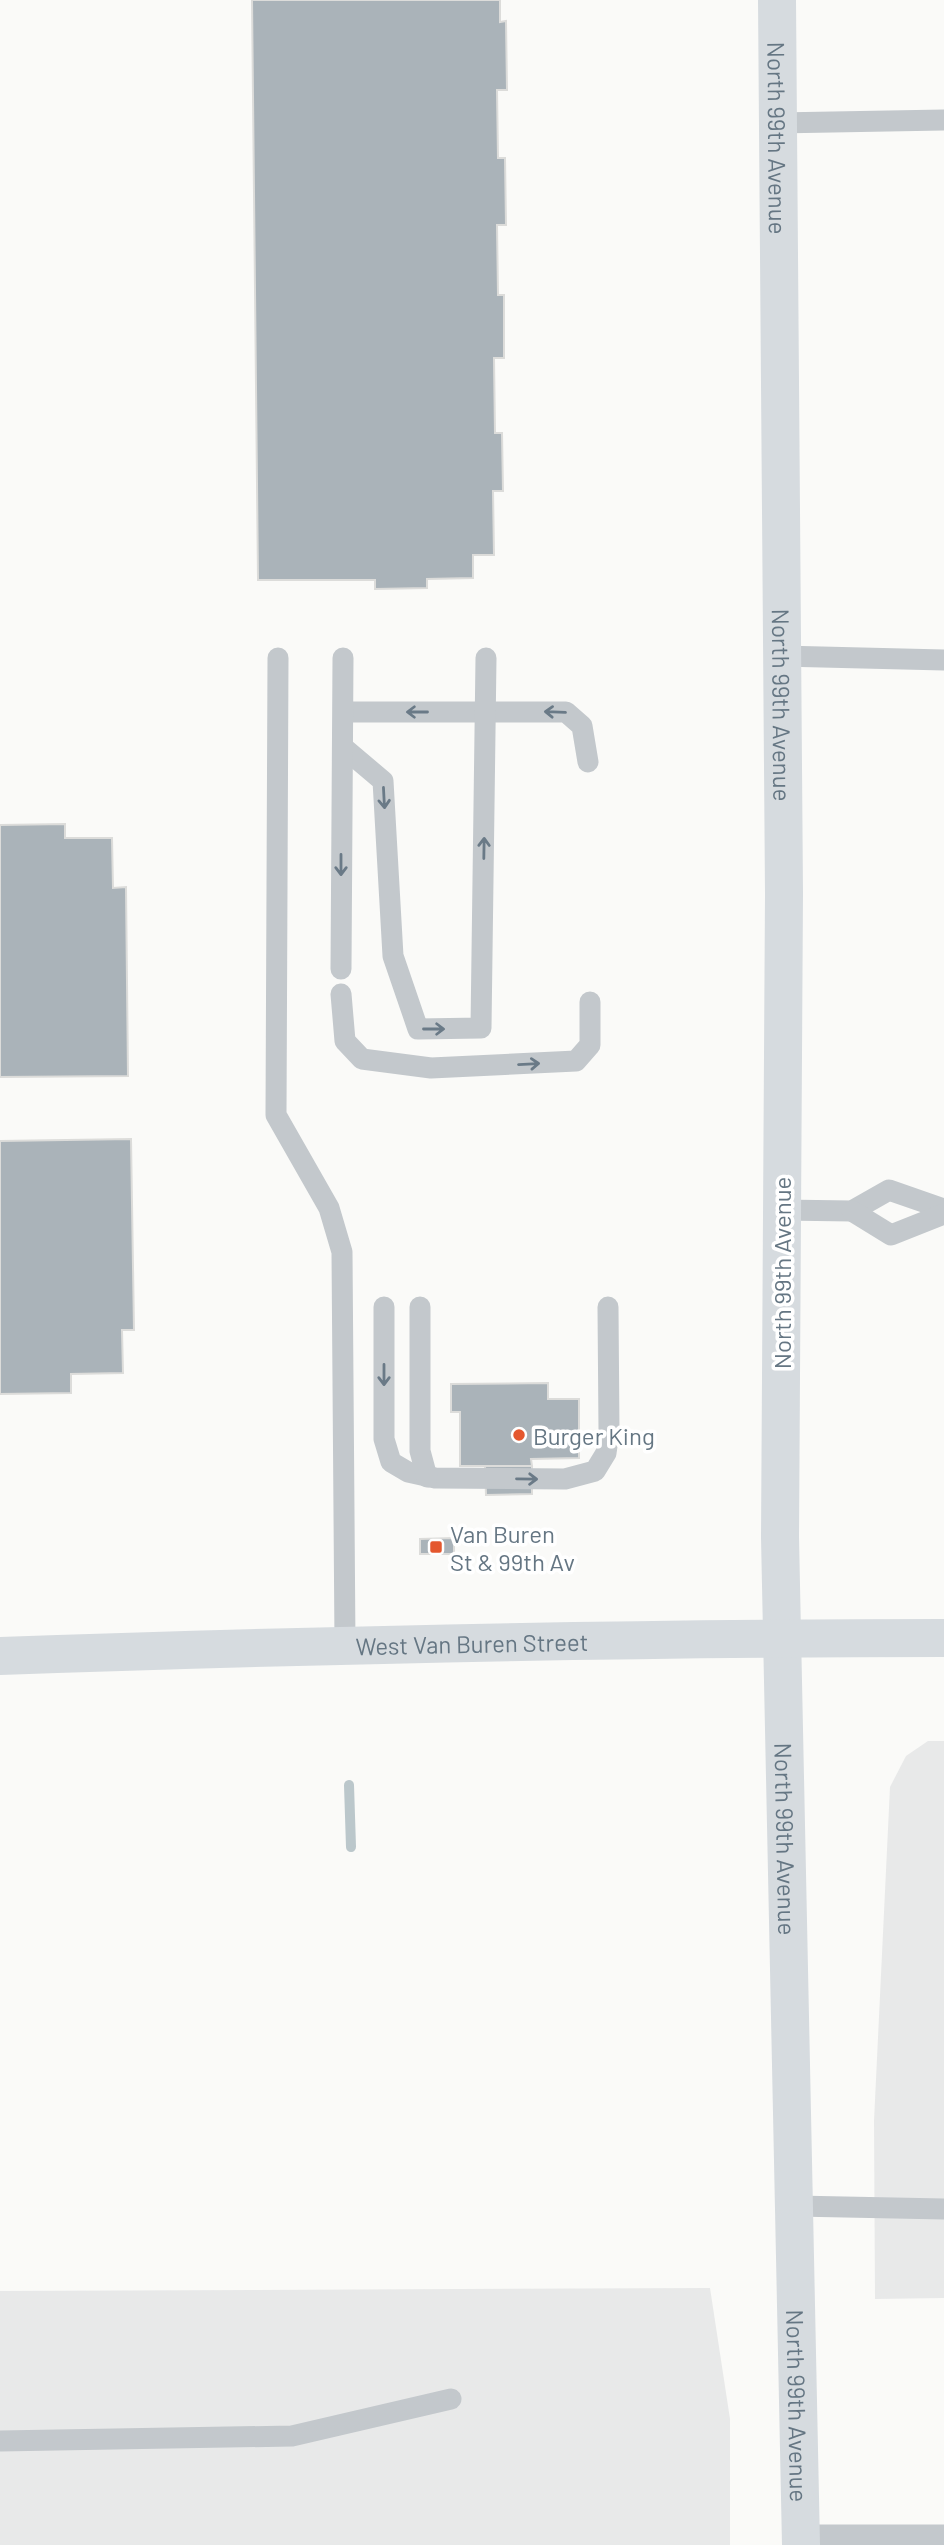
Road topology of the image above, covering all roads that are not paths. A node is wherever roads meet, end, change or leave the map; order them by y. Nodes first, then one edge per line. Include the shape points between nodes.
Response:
1 (777, 0) edge
2 (944, 120) edge
3 (777, 122) junction
4 (781, 656) junction
5 (278, 658) dead end
6 (343, 658) dead end
7 (486, 658) dead end
8 (944, 660) edge
9 (344, 712) junction
10 (485, 712) junction
11 (344, 748) junction
12 (588, 762) dead end
13 (341, 969) dead end
14 (341, 994) dead end
15 (590, 1002) dead end
16 (481, 1028) junction
17 (482, 1066) junction
18 (944, 1209) edge
19 (781, 1210) junction
20 (852, 1211) junction
21 (944, 1214) edge
22 (384, 1307) dead end
23 (420, 1307) dead end
24 (608, 1307) dead end
25 (427, 1477) junction
26 (781, 1637) junction
27 (944, 1638) edge
28 (345, 1644) junction
29 (0, 1656) edge
30 (795, 2206) junction
31 (944, 2209) edge
32 (451, 2399) dead end
33 (0, 2441) edge
34 (944, 2535) edge
35 (801, 2540) edge

1 - 3 main road, North 99th Avenue
2 - 3 lane
3 - 4 main road, North 99th Avenue
4 - 8 lane
4 - 19 main road, North 99th Avenue
5 - 28 lane via 276,1115 329,1208 342,1252
6 - 9 lane
7 - 10 lane
10 -> 9 lane
9 - 11 lane
12 -> 10 lane via 582,726 566,712
16 -> 10 lane
11 -> 13 lane
11 -> 16 lane via 383,780 393,956 418,1029
14 - 17 lane via 345,1041 362,1059 431,1068
17 -> 15 lane via 576,1061 590,1045
16 - 17 lane
18 - 20 lane via 889,1190
19 - 20 lane
19 - 26 main road, North 99th Avenue
20 - 21 lane via 891,1235
22 -> 25 lane via 384,1439 391,1462
23 - 25 lane via 420,1451
25 -> 24 lane via 565,1479 595,1471 606,1453 609,1431
26 - 27 main road, West Van Buren Street
26 - 28 main road, West Van Buren Street
26 - 30 main road, North 99th Avenue
28 - 29 main road, West Van Buren Street
30 - 31 lane
30 - 35 main road, North 99th Avenue
32 - 33 lane via 292,2437
34 - 35 lane

